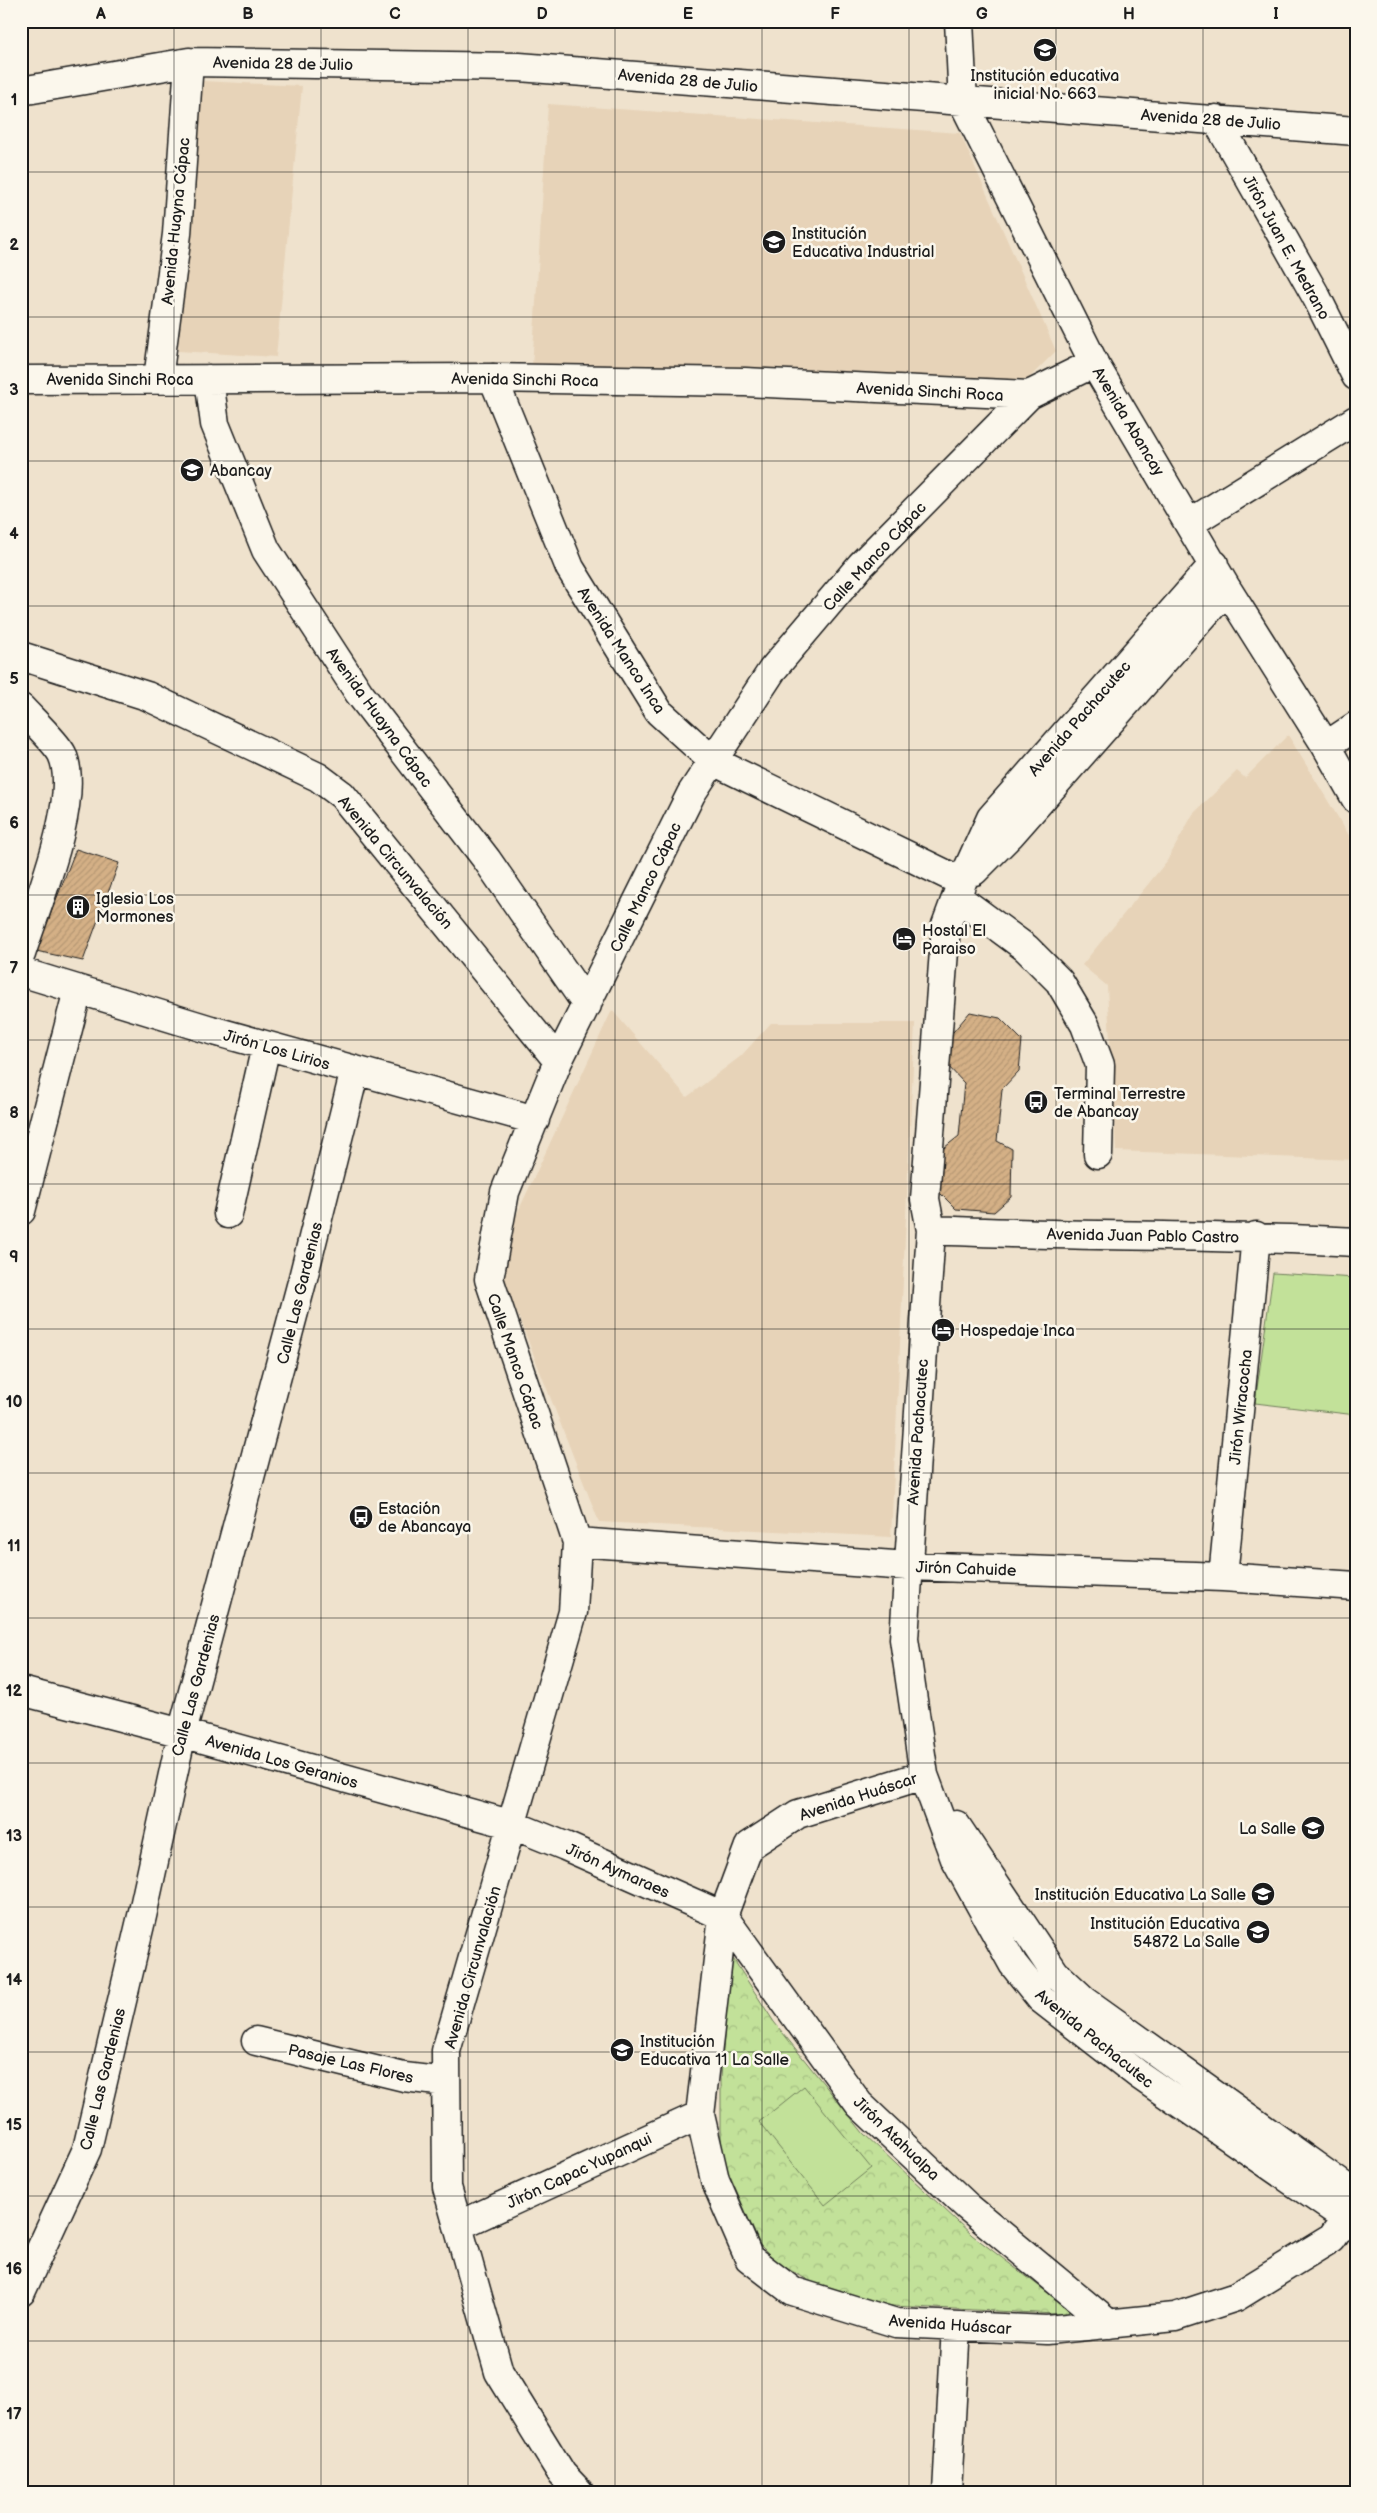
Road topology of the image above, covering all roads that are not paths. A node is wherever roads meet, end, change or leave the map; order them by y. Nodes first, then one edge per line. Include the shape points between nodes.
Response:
1 (960, 21) edge
2 (189, 62) junction
3 (21, 91) edge
4 (963, 102) junction
5 (1216, 119) junction
6 (1356, 131) edge
7 (1094, 363) junction
8 (1356, 376) edge
9 (494, 378) junction
10 (158, 379) junction
11 (208, 379) junction
12 (21, 380) edge
13 (1029, 395) junction
14 (1356, 420) edge
15 (1190, 523) junction
16 (1214, 564) junction
17 (1227, 589) junction
18 (21, 656) edge
19 (21, 708) edge
20 (1356, 726) edge
21 (1326, 746) junction
22 (713, 761) junction
23 (1356, 799) edge
24 (959, 889) junction
25 (21, 954) edge
26 (21, 972) edge
27 (78, 990) junction
28 (587, 1005) junction
29 (266, 1046) junction
30 (558, 1061) junction
31 (355, 1070) junction
32 (534, 1120) junction
33 (1098, 1154) dead end
34 (21, 1211) edge
35 (228, 1214) dead end
36 (931, 1230) junction
37 (1256, 1236) junction
38 (1356, 1242) edge
39 (577, 1542) junction
40 (908, 1566) junction
41 (1223, 1577) junction
42 (1356, 1586) edge
43 (21, 1691) edge
44 (182, 1733) junction
45 (924, 1775) junction
46 (513, 1825) junction
47 (723, 1916) junction
48 (256, 2041) dead end
49 (446, 2082) junction
50 (700, 2115) junction
51 (1353, 2210) edge
52 (458, 2226) junction
53 (21, 2292) edge
54 (1109, 2324) junction
55 (956, 2326) junction
56 (579, 2492) edge
57 (947, 2492) edge

1 - 4 street, Avenida Abancay
2 - 3 street, Avenida 28 de Julio
2 - 4 street, Avenida 28 de Julio via 519,67
2 - 10 street, Avenida Huayna Cápac via 177,234
4 - 5 street, Avenida 28 de Julio
4 - 7 street, Avenida Abancay
5 - 6 street, Avenida 28 de Julio
5 - 8 street, Jirón Juan E. Medrano via 1317,298
7 - 13 street, Calle Manco Cápac
7 - 15 street, Avenida Abancay
9 - 11 street, Avenida Sinchi Roca
9 - 13 street, Avenida Sinchi Roca via 745,382
9 - 22 street, Avenida Manco Inca via 570,568 659,712
10 - 11 street, Avenida Sinchi Roca
10 - 12 street, Avenida Sinchi Roca
11 - 28 street, Avenida Huayna Cápac via 215,424 266,550 359,693 487,860
13 - 22 street, Calle Manco Cápac via 861,565 773,669
14 - 15 street
15 - 16 street, Avenida Abancay
16 - 17 street, Avenida Abancay
16 - 24 street, Avenida Pachacutec via 991,818
17 - 21 street, Avenida Abancay
17 - 24 street, Avenida Pachacutec
18 - 30 street, Avenida Circunvalación via 147,696 318,777 342,795
19 - 25 street via 61,753 66,769 63,824
20 - 21 street
21 - 23 street, Avenida Abancay
22 - 24 street, Avenida Manco Inca
22 - 28 street, Calle Manco Cápac via 691,794
24 - 33 street, Avenida Manco Inca via 1059,981 1085,1025 1100,1066
24 - 36 street, Avenida Pachacutec via 946,925 937,1032 924,1199
26 - 27 street, Jirón Los Lirios
27 - 29 street, Jirón Los Lirios
27 - 34 street
28 - 30 street, Calle Manco Cápac
29 - 31 street, Jirón Los Lirios
29 - 35 street
30 - 32 street, Calle Manco Cápac
31 - 32 street, Jirón Los Lirios
31 - 44 street, Calle Las Gardenias via 301,1288
32 - 39 street, Calle Manco Cápac via 506,1192 489,1279
36 - 37 street, Avenida Juan Pablo Castro via 1006,1234
36 - 40 street, Avenida Pachacutec
37 - 38 street, Avenida Juan Pablo Castro
37 - 41 street, Jirón Wiracocha
39 - 40 street, Jirón Cahuide
39 - 46 street, Avenida Circunvalación via 573,1612
40 - 41 street, Jirón Cahuide
40 - 45 street, Avenida Pachacutec via 904,1639
41 - 42 street, Jirón Cahuide
43 - 44 street, Avenida Los Geranios
44 - 46 street, Avenida Los Geranios
44 - 53 street, Calle Las Gardenias via 87,2149
45 - 47 street, Avenida Huáscar via 798,1814 749,1846
45 - 51 street, Avenida Pachacutec via 955,1859 1014,1964 1041,1998 1139,2075
46 - 47 street, Jirón Aymaraes
46 - 49 street, Avenida Circunvalación via 446,2051
47 - 50 street, Avenida Huáscar
47 - 54 street, Jirón Atahualpa via 859,2104 968,2207
48 - 49 street, Pasaje Las Flores via 404,2077
49 - 52 street, Avenida Circunvalación via 447,2187
50 - 52 street, Jirón Capac Yupanqui
50 - 55 street, Avenida Huáscar via 715,2180 749,2258 792,2291 896,2323
51 - 54 street, Avenida Huáscar via 1332,2238 1236,2297 1175,2317
52 - 56 street, Avenida Circunvalación via 499,2372 562,2474
54 - 55 street, Avenida Huáscar via 1047,2330
55 - 57 street

